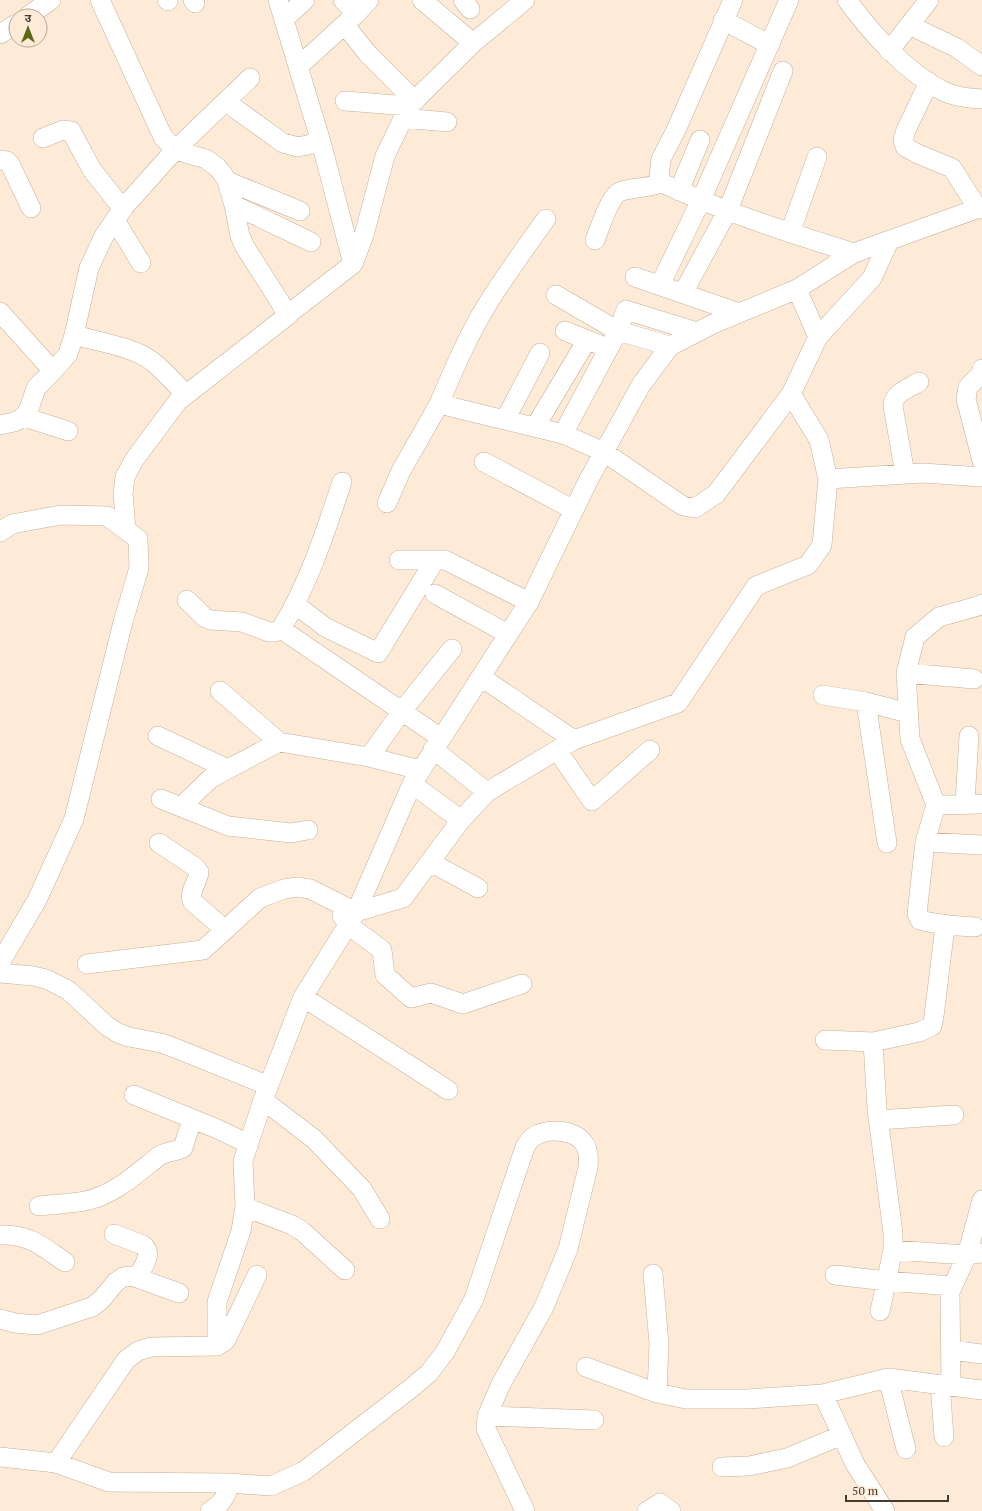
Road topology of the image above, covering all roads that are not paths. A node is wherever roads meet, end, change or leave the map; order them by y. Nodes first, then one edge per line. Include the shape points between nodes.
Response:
1 (51, 0) edge
2 (100, 0) edge
3 (278, 0) edge
4 (305, 0) edge
5 (343, 0) edge
6 (369, 0) edge
7 (422, 0) edge
8 (733, 0) edge
9 (789, 0) edge
10 (846, 0) edge
11 (929, 0) edge
12 (516, 3) edge
13 (40, 8) edge
14 (284, 19) junction
15 (350, 20) junction
16 (723, 20) junction
17 (909, 25) junction
18 (473, 43) junction
19 (770, 45) junction
20 (889, 51) junction
21 (299, 66) junction
22 (982, 66) edge
23 (783, 72) dead end
24 (250, 78) dead end
25 (929, 82) junction
26 (982, 99) edge
27 (345, 101) dead end
28 (226, 102) junction
29 (409, 108) junction
30 (447, 122) dead end
31 (676, 130) junction
32 (43, 138) dead end
33 (700, 140) junction
34 (321, 142) junction
35 (723, 149) junction
36 (175, 150) junction
37 (818, 157) dead end
38 (0, 160) edge
39 (227, 180) junction
40 (662, 184) junction
41 (679, 191) junction
42 (701, 200) junction
43 (234, 204) junction
44 (31, 208) dead end
45 (980, 208) edge
46 (728, 210) junction
47 (300, 211) dead end
48 (119, 214) junction
49 (546, 219) dead end
50 (790, 233) junction
51 (595, 240) dead end
52 (890, 241) junction
53 (311, 242) dead end
54 (854, 253) junction
55 (141, 263) dead end
56 (353, 264) junction
57 (635, 277) dead end
58 (660, 285) junction
59 (797, 289) junction
60 (683, 293) junction
61 (556, 295) dead end
62 (0, 312) edge
63 (739, 313) junction
64 (288, 316) junction
65 (618, 331) junction
66 (565, 332) dead end
67 (697, 332) junction
68 (74, 335) junction
69 (818, 337) junction
70 (587, 340) junction
71 (670, 346) junction
72 (608, 348) junction
73 (540, 353) dead end
74 (982, 368) edge
75 (53, 371) junction
76 (919, 382) dead end
77 (791, 394) junction
78 (186, 395) junction
79 (439, 404) junction
80 (24, 417) junction
81 (505, 420) junction
82 (0, 425) edge
83 (535, 427) junction
84 (68, 431) dead end
85 (563, 434) junction
86 (604, 452) junction
87 (982, 461) edge
88 (484, 462) dead end
89 (905, 474) junction
90 (982, 477) edge
91 (828, 478) junction
92 (342, 482) dead end
93 (387, 503) dead end
94 (574, 510) junction
95 (126, 530) junction
96 (0, 532) edge
97 (399, 560) dead end
98 (435, 560) junction
99 (435, 594) dead end
100 (187, 600) dead end
101 (529, 602) junction
102 (296, 605) junction
103 (982, 605) edge
104 (281, 629) junction
105 (508, 634) junction
106 (452, 649) dead end
107 (906, 673) junction
108 (481, 677) junction
109 (974, 679) dead end
110 (220, 691) dead end
111 (823, 694) dead end
112 (866, 702) junction
113 (402, 711) junction
114 (908, 713) junction
115 (158, 736) dead end
116 (969, 736) dead end
117 (574, 740) junction
118 (279, 742) junction
119 (437, 743) junction
120 (557, 750) junction
121 (650, 750) dead end
122 (370, 757) junction
123 (228, 769) junction
124 (416, 777) junction
125 (487, 792) junction
126 (161, 799) dead end
127 (973, 804) edge
128 (936, 805) junction
129 (181, 807) junction
130 (462, 820) junction
131 (308, 830) dead end
132 (925, 842) junction
133 (158, 843) dead end
134 (887, 843) dead end
135 (982, 845) edge
136 (430, 862) junction
137 (478, 888) dead end
138 (352, 919) junction
139 (945, 926) junction
140 (975, 927) dead end
141 (225, 930) junction
142 (0, 963) edge
143 (87, 964) dead end
144 (0, 973) edge
145 (522, 984) dead end
146 (303, 997) junction
147 (825, 1040) dead end
148 (873, 1042) junction
149 (448, 1090) dead end
150 (266, 1093) junction
151 (134, 1095) dead end
152 (954, 1115) dead end
153 (192, 1119) junction
154 (878, 1120) junction
155 (249, 1144) junction
156 (982, 1200) edge
157 (39, 1206) dead end
158 (245, 1207) junction
159 (380, 1219) dead end
160 (114, 1234) dead end
161 (0, 1235) edge
162 (893, 1250) junction
163 (974, 1254) edge
164 (65, 1262) dead end
165 (345, 1270) dead end
166 (654, 1274) dead end
167 (835, 1274) dead end
168 (257, 1275) dead end
169 (137, 1278) junction
170 (886, 1281) junction
171 (953, 1286) junction
172 (179, 1293) dead end
173 (880, 1311) dead end
174 (0, 1319) edge
175 (217, 1346) junction
176 (951, 1350) junction
177 (982, 1354) edge
178 (586, 1368) dead end
179 (888, 1378) junction
180 (946, 1385) junction
181 (982, 1390) edge
182 (657, 1393) junction
183 (823, 1394) junction
184 (487, 1416) junction
185 (594, 1420) dead end
186 (842, 1435) junction
187 (944, 1437) dead end
188 (906, 1449) dead end
189 (0, 1457) edge
190 (56, 1463) junction
191 (722, 1466) dead end
192 (229, 1483) junction
193 (210, 1511) edge
194 (525, 1511) edge
195 (647, 1511) edge
196 (671, 1511) edge
197 (884, 1511) edge

1 - 13 street
2 - 36 street via 163,137
3 - 14 street
4 - 14 street
5 - 15 street
6 - 15 street
7 - 18 street
8 - 16 street
9 - 19 street
10 - 20 street
11 - 17 street
12 - 18 street
14 - 21 street
15 - 21 street
15 - 29 street via 367,53
16 - 19 street
16 - 31 street
17 - 20 street
17 - 22 street via 957,48
18 - 29 street
19 - 35 street
20 - 25 street
21 - 34 street
23 - 46 street
24 - 28 street
25 - 26 street via 943,91 966,98
25 - 45 street via 906,130 903,140 905,146 952,168
27 - 29 street
28 - 34 street via 283,143 298,147
28 - 36 street
29 - 30 street
29 - 56 street via 385,156 364,235
31 - 33 street
31 - 40 street via 661,159 659,176
32 - 48 street via 64,130 71,131
33 - 35 street
33 - 41 street
34 - 56 street
35 - 42 street
36 - 39 street via 206,159 217,167
36 - 48 street
37 - 50 street
38 - 44 street via 10,164
39 - 43 street
39 - 47 street
40 - 41 street
40 - 51 street via 616,194 611,200
41 - 42 street
42 - 46 street
42 - 58 street
43 - 53 street
43 - 64 street via 240,236 245,247
45 - 52 street
46 - 50 street
46 - 60 street
48 - 55 street
48 - 68 street via 104,236 89,268
49 - 79 street via 484,309 462,350
50 - 54 street
52 - 54 street
52 - 69 street via 872,278
54 - 59 street
56 - 64 street
57 - 58 street
58 - 60 street
59 - 63 street
59 - 69 street
60 - 63 street
61 - 65 street
62 - 75 street
63 - 67 street
64 - 78 street
65 - 67 street via 626,310
65 - 71 street
65 - 72 street
66 - 70 street
67 - 71 street
68 - 75 street via 68,354
68 - 78 street via 141,355 153,362
69 - 77 street
70 - 72 street
70 - 83 street
71 - 86 street via 641,385
72 - 85 street
73 - 81 street
74 - 87 street via 981,374 968,386 966,399
75 - 80 street via 36,388
76 - 89 street via 896,396 892,406
77 - 86 street via 716,494 696,508 683,506
77 - 91 street via 819,440
78 - 95 street via 178,401 138,454 125,476 123,493
79 - 81 street
79 - 93 street via 401,471
80 - 82 street
80 - 84 street
81 - 83 street
83 - 85 street
85 - 86 street
86 - 94 street
88 - 94 street
89 - 90 street
89 - 91 street
91 - 117 street via 822,545 808,565 756,586 678,703
92 - 102 street via 318,553
94 - 101 street
95 - 96 street via 106,516 61,515 12,524
95 - 142 street via 138,539 138,568 74,819 37,900
97 - 98 street
98 - 101 street via 445,560
98 - 102 street via 378,653 325,627
99 - 105 street
100 - 104 street via 210,620 242,622 269,632
101 - 105 street
102 - 104 street
103 - 107 street via 939,617 915,637
104 - 113 street
105 - 108 street
106 - 113 street
107 - 109 street
107 - 114 street
108 - 117 street
108 - 119 street
110 - 118 street
111 - 112 street
112 - 114 street
112 - 134 street
113 - 119 street
113 - 122 street
114 - 128 street via 910,739
115 - 123 street
116 - 127 street
117 - 120 street
118 - 122 street
118 - 123 street
119 - 124 street
119 - 125 street
120 - 121 street via 592,801
120 - 125 street
122 - 124 street
123 - 129 street via 211,778
124 - 130 street
124 - 138 street
125 - 130 street
126 - 129 street
127 - 128 street
128 - 132 street
129 - 131 street via 228,826 291,833
130 - 136 street
132 - 135 street
132 - 139 street via 917,914 920,920
133 - 141 street via 199,872 192,888 192,901
136 - 137 street
136 - 138 street via 402,898
138 - 141 street via 332,900 310,889 297,886 260,898
138 - 145 street via 382,950 385,975 411,998 431,993 463,1004
138 - 146 street
139 - 140 street
139 - 148 street via 932,1026 920,1032
141 - 143 street via 203,950
144 - 150 street via 46,979 68,990 118,1033 175,1048
146 - 149 street
146 - 150 street
147 - 148 street
148 - 154 street
150 - 155 street
150 - 159 street via 362,1189
151 - 153 street
152 - 154 street
153 - 155 street
153 - 157 street via 183,1148 165,1152 122,1185 85,1201
154 - 162 street
155 - 158 street via 243,1161
156 - 163 street
158 - 165 street via 302,1231
158 - 175 street via 241,1231 218,1302
160 - 169 street via 147,1248 148,1258
161 - 164 street via 26,1238
162 - 163 street
162 - 170 street
163 - 171 street
166 - 182 street via 659,1344
167 - 170 street
168 - 175 street via 228,1338
169 - 172 street
169 - 174 street via 132,1276 116,1282 92,1307 36,1325
170 - 171 street
170 - 173 street
171 - 176 street via 950,1292
175 - 190 street via 151,1347 138,1351 126,1360
176 - 177 street
176 - 180 street
178 - 182 street
179 - 180 street
179 - 183 street
179 - 188 street
180 - 181 street
180 - 187 street
182 - 183 street via 686,1399 747,1399
183 - 186 street
184 - 185 street
184 - 192 street via 501,1384 544,1307 568,1249 589,1155 584,1143 569,1133 554,1130 544,1132 532,1137 525,1147 474,1299 445,1352 429,1373 304,1471 271,1486
184 - 194 street via 486,1429
186 - 191 street via 787,1458 749,1466
186 - 197 street via 855,1464
189 - 190 street
190 - 192 street via 109,1482
192 - 193 street via 225,1499
195 - 196 street via 660,1503

